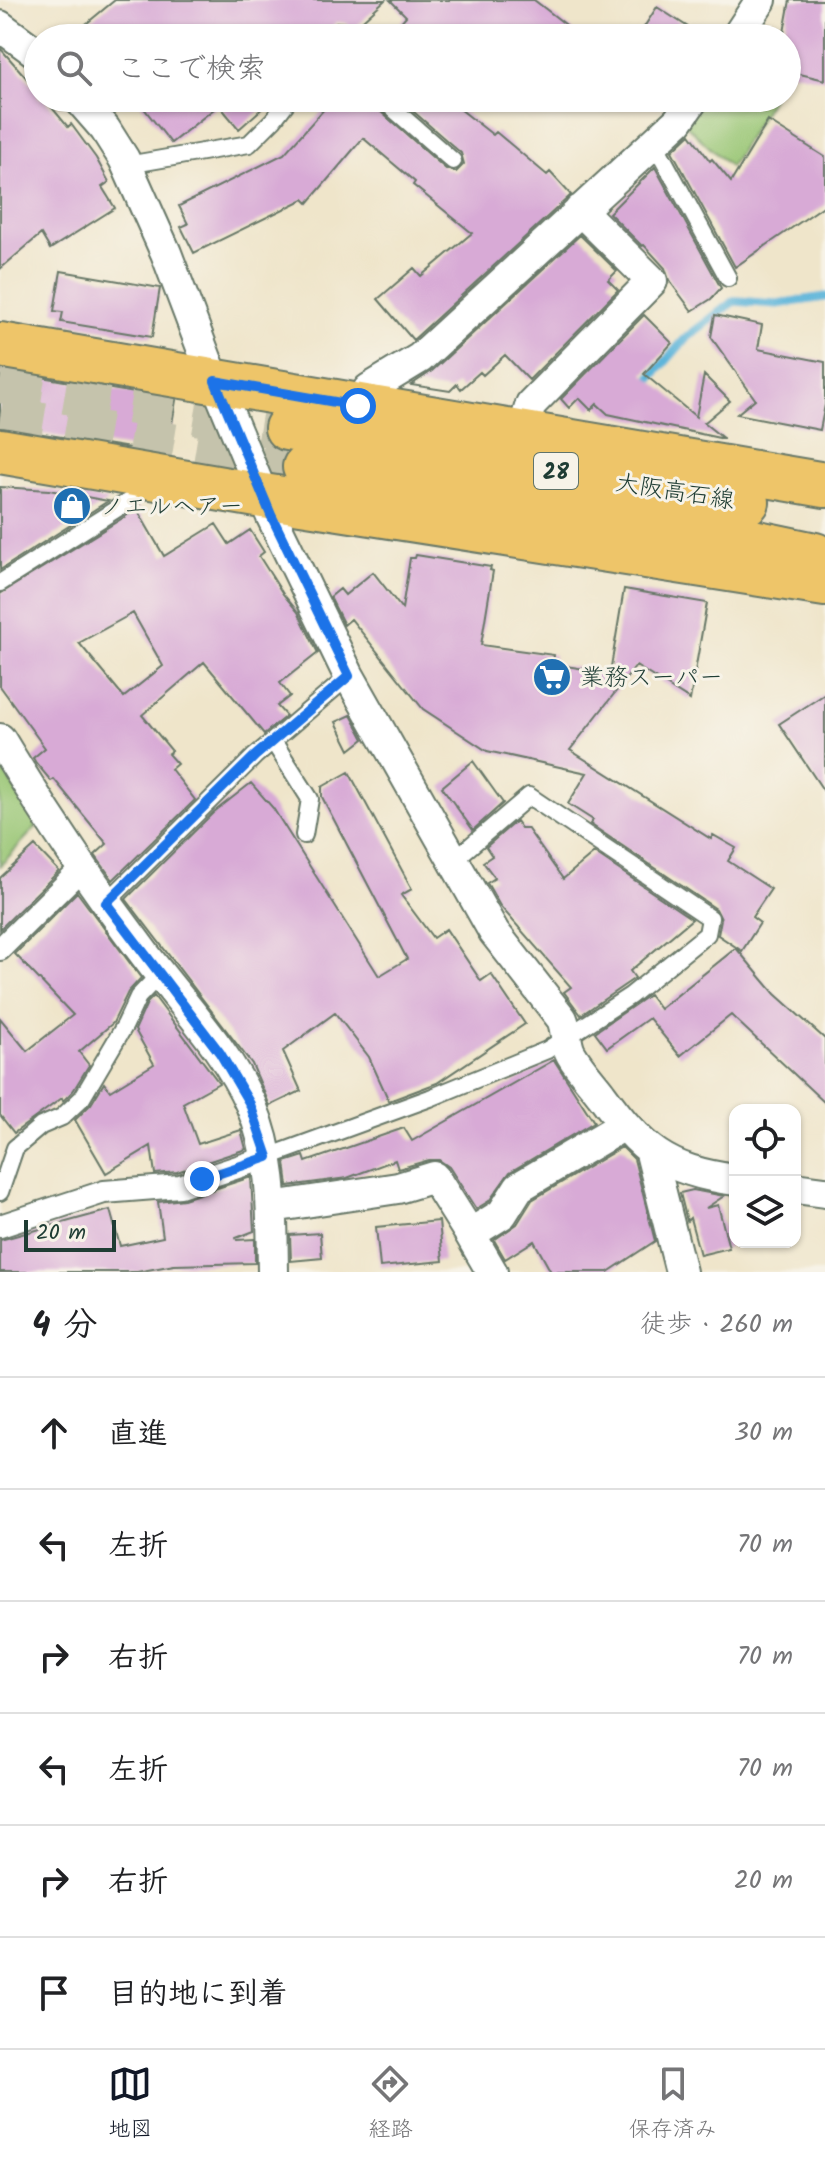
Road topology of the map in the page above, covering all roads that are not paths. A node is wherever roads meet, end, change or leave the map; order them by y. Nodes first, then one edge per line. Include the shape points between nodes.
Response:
1 (761, 0) edge
2 (745, 24) edge
3 (0, 26) edge
4 (24, 41) edge
5 (90, 112) edge
6 (279, 112) edge
7 (397, 112) edge
8 (684, 112) edge
9 (654, 142) junction
10 (453, 161) dead end
11 (127, 165) junction
12 (580, 210) junction
13 (728, 278) dead end
14 (0, 345) edge
15 (215, 381) junction
16 (358, 406) junction
17 (287, 428) tunnel mouth
18 (522, 433) junction
19 (0, 451) edge
20 (305, 467) tunnel mouth
21 (137, 474) junction
22 (825, 485) edge
23 (263, 496) junction
24 (825, 515) edge
25 (825, 557) edge
26 (0, 583) edge
27 (825, 584) edge
28 (349, 676) junction
29 (0, 739) edge
30 (273, 741) junction
31 (304, 835) dead end
32 (454, 860) junction
33 (82, 868) junction
34 (106, 903) junction
35 (0, 949) edge
36 (160, 974) junction
37 (568, 1039) junction
38 (624, 1125) junction
39 (651, 1153) junction
40 (268, 1157) junction
41 (729, 1179) edge
42 (801, 1189) edge
43 (0, 1192) edge
44 (825, 1192) edge
45 (272, 1207) junction
46 (0, 1226) edge
47 (470, 1234) junction
48 (273, 1272) edge
49 (492, 1272) edge
50 (681, 1272) edge

1 - 2 street
3 - 4 street
5 - 11 street
6 - 11 lane via 249,144
7 - 10 lane
8 - 9 street
9 - 12 street
9 - 13 lane
11 - 15 street
12 - 16 street via 420,358 369,389
12 - 18 street via 652,281 531,404
14 - 15 main road
15 - 16 main road
15 - 23 street
16 - 18 main road
17 - 24 main road, 大阪高石線 / 28
18 - 22 main road
19 - 21 main road
20 - 25 main road, 大阪高石線 / 28 via 700,531
21 - 23 main road
21 - 26 lane via 132,499
23 - 27 main road
23 - 28 street
28 - 30 lane
28 - 32 street
29 - 33 street
30 - 31 lane via 310,799
30 - 34 lane
32 - 37 street via 494,932 562,1019
32 - 37 lane via 529,796 710,918 707,934
33 - 34 street
33 - 35 street
34 - 36 street
36 - 40 street via 220,1053 250,1104
36 - 43 lane via 138,997 82,1098 15,1148
37 - 38 street via 569,1051
37 - 40 lane via 430,1098
38 - 39 street
38 - 47 street via 519,1187 502,1214
39 - 41 street via 679,1168
39 - 50 street
40 - 45 street
40 - 46 street via 180,1186 104,1192
42 - 44 street
45 - 47 street via 398,1188 434,1177
45 - 48 street
47 - 49 street

